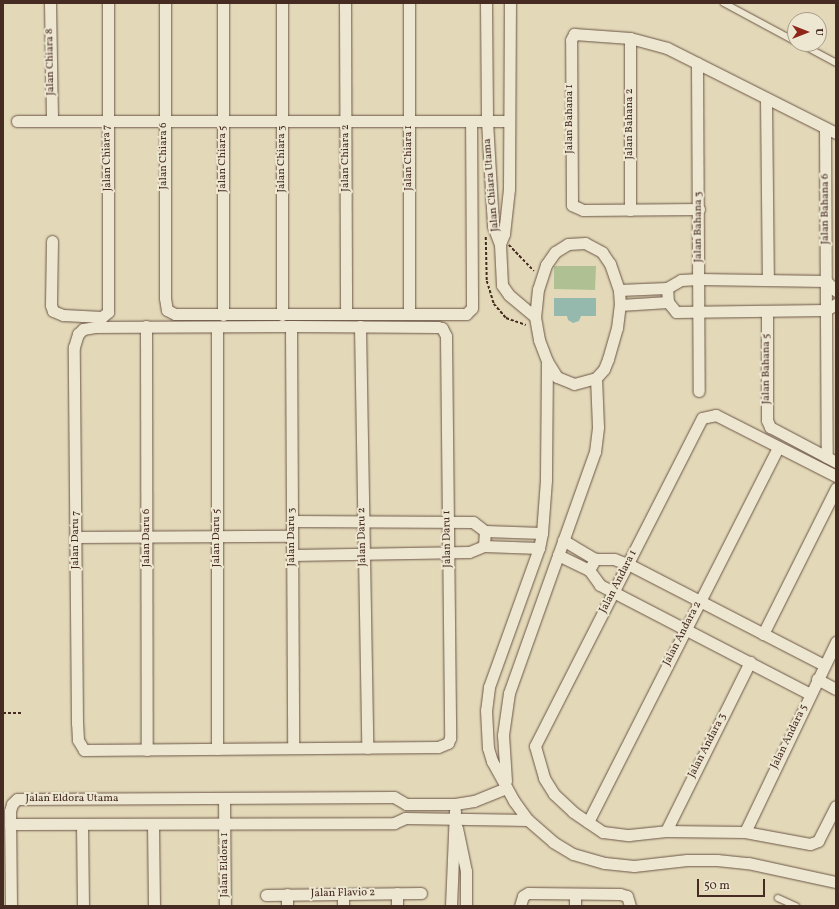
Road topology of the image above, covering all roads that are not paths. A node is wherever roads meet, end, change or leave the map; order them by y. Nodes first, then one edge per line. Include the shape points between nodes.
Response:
1 (50, 3) edge
2 (108, 3) edge
3 (165, 3) edge
4 (222, 3) edge
5 (282, 3) edge
6 (345, 3) edge
7 (409, 3) edge
8 (486, 3) edge
9 (510, 3) edge
10 (724, 3) edge
11 (787, 37) edge
12 (630, 38) junction
13 (816, 52) edge
14 (697, 63) junction
15 (836, 63) edge
16 (766, 99) junction
17 (17, 121) dead end
18 (52, 121) junction
19 (107, 121) junction
20 (164, 121) junction
21 (223, 121) junction
22 (282, 121) junction
23 (346, 121) junction
24 (409, 121) junction
25 (471, 121) junction
26 (487, 121) junction
27 (508, 121) junction
28 (826, 128) junction
29 (836, 133) edge
30 (492, 202) junction
31 (508, 204) junction
32 (630, 210) junction
33 (699, 210) junction
34 (52, 241) dead end
35 (500, 244) junction
36 (699, 279) junction
37 (768, 280) junction
38 (826, 281) junction
39 (667, 288) junction
40 (618, 290) junction
41 (836, 291) edge
42 (668, 302) junction
43 (620, 305) junction
44 (831, 307) edge
45 (767, 311) junction
46 (699, 312) junction
47 (346, 313) junction
48 (408, 313) junction
49 (223, 314) junction
50 (282, 315) junction
51 (535, 317) junction
52 (146, 326) junction
53 (291, 326) junction
54 (360, 326) junction
55 (217, 327) junction
56 (547, 361) junction
57 (596, 378) junction
58 (699, 391) dead end
59 (836, 391) edge
60 (826, 409) junction
61 (778, 447) junction
62 (831, 460) edge
63 (836, 476) edge
64 (836, 488) edge
65 (292, 521) junction
66 (363, 522) junction
67 (448, 522) junction
68 (485, 532) junction
69 (542, 533) junction
70 (218, 536) junction
71 (292, 536) junction
72 (76, 537) junction
73 (147, 537) junction
74 (563, 540) junction
75 (484, 546) junction
76 (539, 548) junction
77 (448, 552) junction
78 (363, 554) junction
79 (292, 555) junction
80 (558, 555) junction
81 (595, 559) junction
82 (628, 564) junction
83 (589, 570) junction
84 (614, 592) junction
85 (699, 602) junction
86 (686, 629) junction
87 (763, 634) junction
88 (836, 642) edge
89 (750, 662) junction
90 (824, 665) junction
91 (817, 679) junction
92 (836, 689) edge
93 (810, 694) junction
94 (293, 748) junction
95 (367, 748) junction
96 (217, 749) junction
97 (147, 750) junction
98 (507, 788) junction
99 (224, 798) junction
100 (406, 804) junction
101 (455, 804) junction
102 (836, 806) edge
103 (405, 818) junction
104 (455, 818) junction
105 (528, 820) junction
106 (588, 822) junction
107 (10, 824) junction
108 (82, 824) junction
109 (154, 824) junction
110 (224, 824) junction
111 (666, 831) junction
112 (745, 832) junction
113 (836, 882) edge
114 (397, 893) junction
115 (421, 893) dead end
116 (287, 894) junction
117 (343, 894) junction
118 (575, 894) junction
119 (266, 895) dead end
120 (778, 898) dead end
121 (628, 901) edge
122 (8, 902) edge
123 (520, 904) edge
124 (83, 906) edge
125 (154, 906) edge
126 (225, 906) edge
127 (287, 906) edge
128 (343, 906) edge
129 (397, 906) edge
130 (451, 906) edge
131 (466, 906) edge
132 (575, 906) edge
133 (796, 906) edge

1 - 18 street, Jalan Chiara 8
2 - 19 street, Jalan Chiara 7
3 - 20 street, Jalan Chiara 6
4 - 21 street, Jalan Chiara 5
5 - 22 street, Jalan Chiara 3
6 - 23 street, Jalan Chiara 2
7 - 24 street, Jalan Chiara 1
8 - 26 street, Jalan Chiara Utama
9 - 27 street, Jalan Chiara Utama
10 - 11 lane
12 - 14 street via 667,48
12 - 32 street, Jalan Bahana 2
12 - 32 street, Jalan Bahana 1 via 574,34 571,40 572,205 583,210
13 - 15 lane
14 - 16 street
14 - 33 street, Jalan Bahana 3
16 - 28 street
16 - 37 street
17 - 18 street
18 - 19 street
19 - 20 street
19 - 34 street, Jalan Chiara 7 via 108,312 102,316 63,315 53,311
20 - 21 street
20 - 49 street, Jalan Chiara 6 via 167,310 187,315
21 - 22 street
21 - 49 street, Jalan Chiara 5
22 - 23 street
22 - 50 street, Jalan Chiara 3
23 - 24 street
23 - 47 street, Jalan Chiara 2
24 - 25 street
24 - 48 street, Jalan Chiara 1
25 - 26 street
25 - 48 street, Jalan Chiara Utama via 472,308 466,314
26 - 27 street
26 - 30 street, Jalan Chiara Utama
27 - 31 street, Jalan Chiara Utama
28 - 29 street
28 - 38 street, Jalan Bahana 6
30 - 31 street via 497,206
30 - 35 street, Jalan Chiara Utama via 493,226
31 - 35 street, Jalan Chiara Utama
32 - 33 street
33 - 36 street, Jalan Bahana 3
35 - 51 street via 502,285 509,296
36 - 37 street
36 - 39 street via 680,280
36 - 46 street, Jalan Bahana 3
37 - 38 street
38 - 41 street
38 - 44 street, Jalan Bahana 6
39 - 40 street
39 - 42 street
40 - 43 street
40 - 51 street via 610,264 602,252 585,243 568,244 555,252 542,277
42 - 43 street
42 - 46 street via 676,312
43 - 57 street via 608,359
44 - 45 street
44 - 60 street, Jalan Bahana 6
45 - 46 street
45 - 62 street, Jalan Bahana 5 via 767,420 770,427
46 - 58 street, Jalan Bahana 3
47 - 48 street
47 - 50 street
49 - 50 street
51 - 56 street via 539,340
52 - 55 street
52 - 72 street, Jalan Daru 7 via 95,327 83,329 78,334 74,347
52 - 73 street, Jalan Daru 6
53 - 54 street
53 - 55 street
53 - 65 street, Jalan Daru 3
54 - 66 street, Jalan Daru 2
54 - 67 street, Jalan Daru 1 via 438,327 442,328 446,336
55 - 70 street, Jalan Daru 5
56 - 57 street via 557,377 566,382 588,382
56 - 69 street via 546,480
57 - 74 street via 598,427 595,452
59 - 60 street
60 - 62 street, Jalan Bahana 6
61 - 63 street
61 - 82 street, Jalan Andara 1 via 716,415 702,418
61 - 85 street, Jalan Andara 2
64 - 87 street
65 - 66 street
65 - 71 street, Jalan Daru 3
66 - 67 street
66 - 78 street, Jalan Daru 2
67 - 68 street via 473,522
67 - 77 street, Jalan Daru 1
68 - 69 street
68 - 75 street
69 - 76 street
70 - 71 street
70 - 73 street
70 - 96 street, Jalan Daru 5
71 - 79 street, Jalan Daru 3
72 - 73 street
72 - 97 street, Jalan Daru 7 via 77,723 80,746 84,750
73 - 97 street, Jalan Daru 6
74 - 80 street
74 - 81 street
75 - 76 street
75 - 77 street via 469,552
76 - 98 street via 489,686 486,710 488,748
77 - 78 street
77 - 95 street, Jalan Daru 1 via 448,743 438,747
78 - 79 street
78 - 95 street, Jalan Daru 2
79 - 94 street, Jalan Daru 3
80 - 83 street
80 - 98 street via 509,693 503,735
81 - 82 street via 614,559
81 - 83 street
82 - 84 street, Jalan Andara 1
82 - 85 street
83 - 84 street via 600,585
84 - 86 street
84 - 106 street, Jalan Andara 1 via 535,746 540,767 554,794
85 - 86 street, Jalan Andara 2
85 - 87 street
86 - 89 street
86 - 106 street, Jalan Andara 2
87 - 90 street
88 - 90 street, Jalan Andara 5
89 - 93 street
89 - 111 street, Jalan Andara 3
90 - 91 street, Jalan Andara 5
91 - 92 street
91 - 93 street, Jalan Andara 5
93 - 112 street, Jalan Andara 5
94 - 95 street
94 - 96 street
96 - 97 street
98 - 101 street via 474,801
98 - 105 street
99 - 100 street, Jalan Eldora Utama via 394,797
99 - 107 street, Jalan Eldora Utama via 17,799 12,804
99 - 110 street, Jalan Eldora 1
100 - 101 street
100 - 103 street
101 - 104 street
102 - 112 street via 818,841 798,844
103 - 104 street
103 - 110 street via 394,823
104 - 105 street
104 - 130 street
104 - 131 street via 466,871
105 - 113 street via 552,842 573,854 605,863 634,866 687,860 717,860 748,863
106 - 111 street via 603,832 616,834
107 - 108 street
107 - 122 street, Jalan Eldora Utama
108 - 109 street
108 - 124 street
109 - 110 street
109 - 125 street
110 - 126 street, Jalan Eldora 1
111 - 112 street
114 - 115 street, Jalan Flavio 2
114 - 117 street, Jalan Flavio 2
114 - 129 street
116 - 117 street, Jalan Flavio 2
116 - 119 street, Jalan Flavio 2
116 - 127 street
117 - 128 street
118 - 121 street
118 - 123 street via 528,893
118 - 132 street
120 - 133 lane

